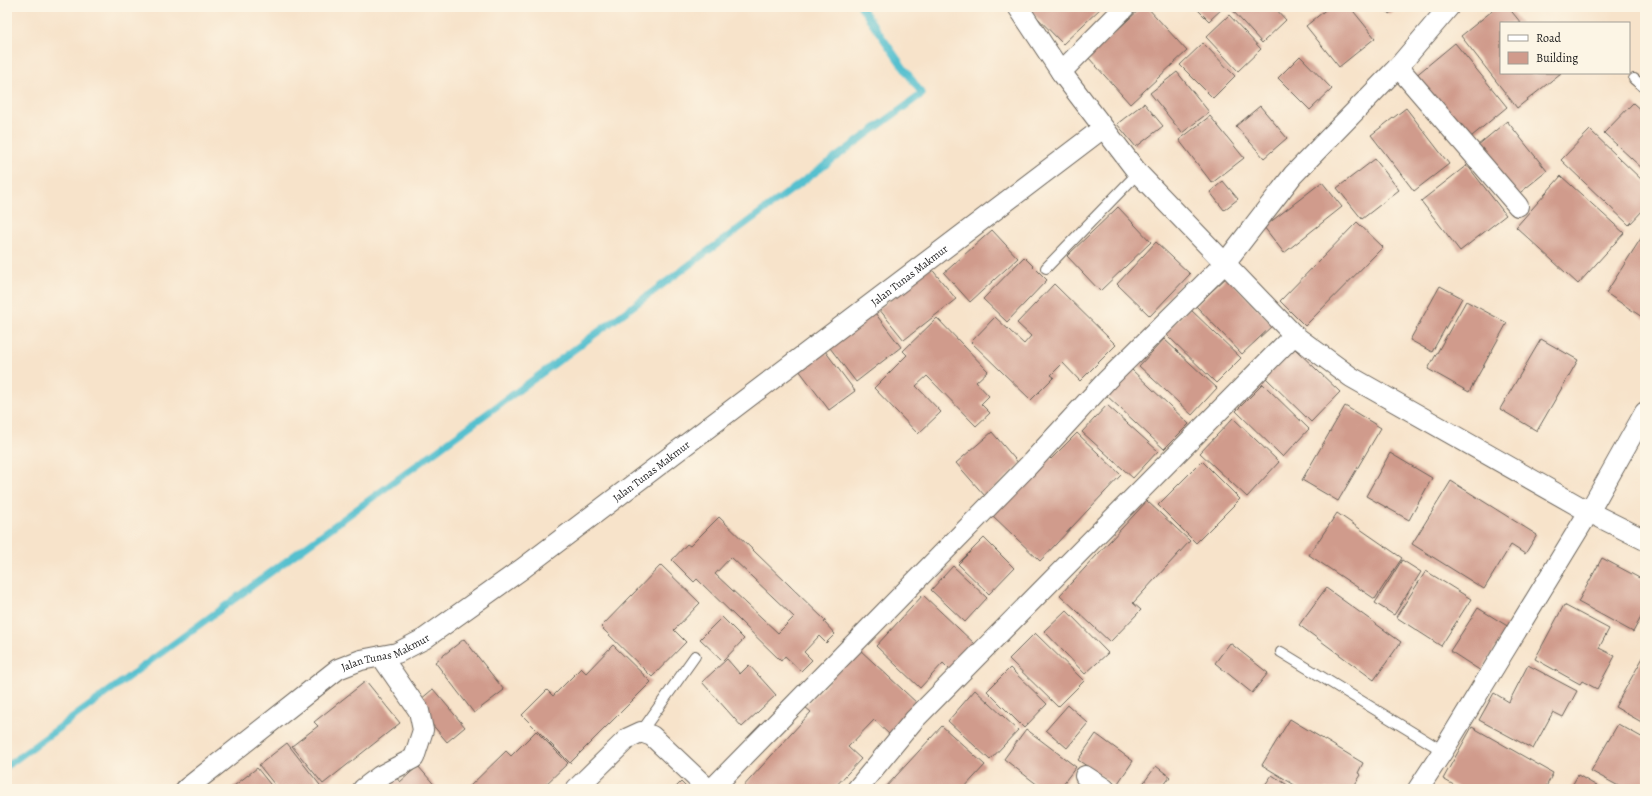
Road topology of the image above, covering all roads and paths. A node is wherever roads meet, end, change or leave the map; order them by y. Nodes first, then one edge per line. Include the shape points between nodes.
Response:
1 (1018, 7) edge
2 (1124, 7) edge
3 (1449, 7) edge
4 (1398, 67) junction
5 (1061, 72) junction
6 (1634, 79) dead end
7 (1645, 88) edge
8 (1103, 128) junction
9 (1138, 173) junction
10 (1518, 206) dead end
11 (1225, 263) junction
12 (1046, 268) dead end
13 (1294, 335) junction
14 (1645, 412) edge
15 (1589, 512) junction
16 (1645, 540) edge
17 (1281, 652) dead end
18 (381, 656) junction
19 (695, 656) dead end
20 (641, 732) junction
21 (1444, 751) junction
22 (1085, 776) dead end
23 (186, 789) edge
24 (363, 789) edge
25 (576, 789) edge
26 (708, 789) edge
27 (712, 789) edge
28 (856, 789) edge
29 (1105, 789) edge
30 (1418, 789) edge

1 - 5 street
2 - 5 street
3 - 4 street
4 - 10 street
4 - 11 street via 1293,175
5 - 8 street
6 - 7 lane
8 - 9 street
8 - 18 street, Jalan Tunas Makmur via 522,569 424,639 402,651
9 - 11 street
9 - 12 lane
11 - 13 street
11 - 27 street via 1107,380 1028,466
13 - 15 street via 1351,377
13 - 28 street via 914,720
14 - 15 street
15 - 16 street
15 - 21 street
17 - 21 lane
18 - 23 street, Jalan Tunas Makmur via 338,669
18 - 24 street via 419,711 423,730 414,758 380,776
19 - 20 lane
20 - 25 street via 628,738
20 - 26 street via 652,736
21 - 30 street
22 - 29 street

